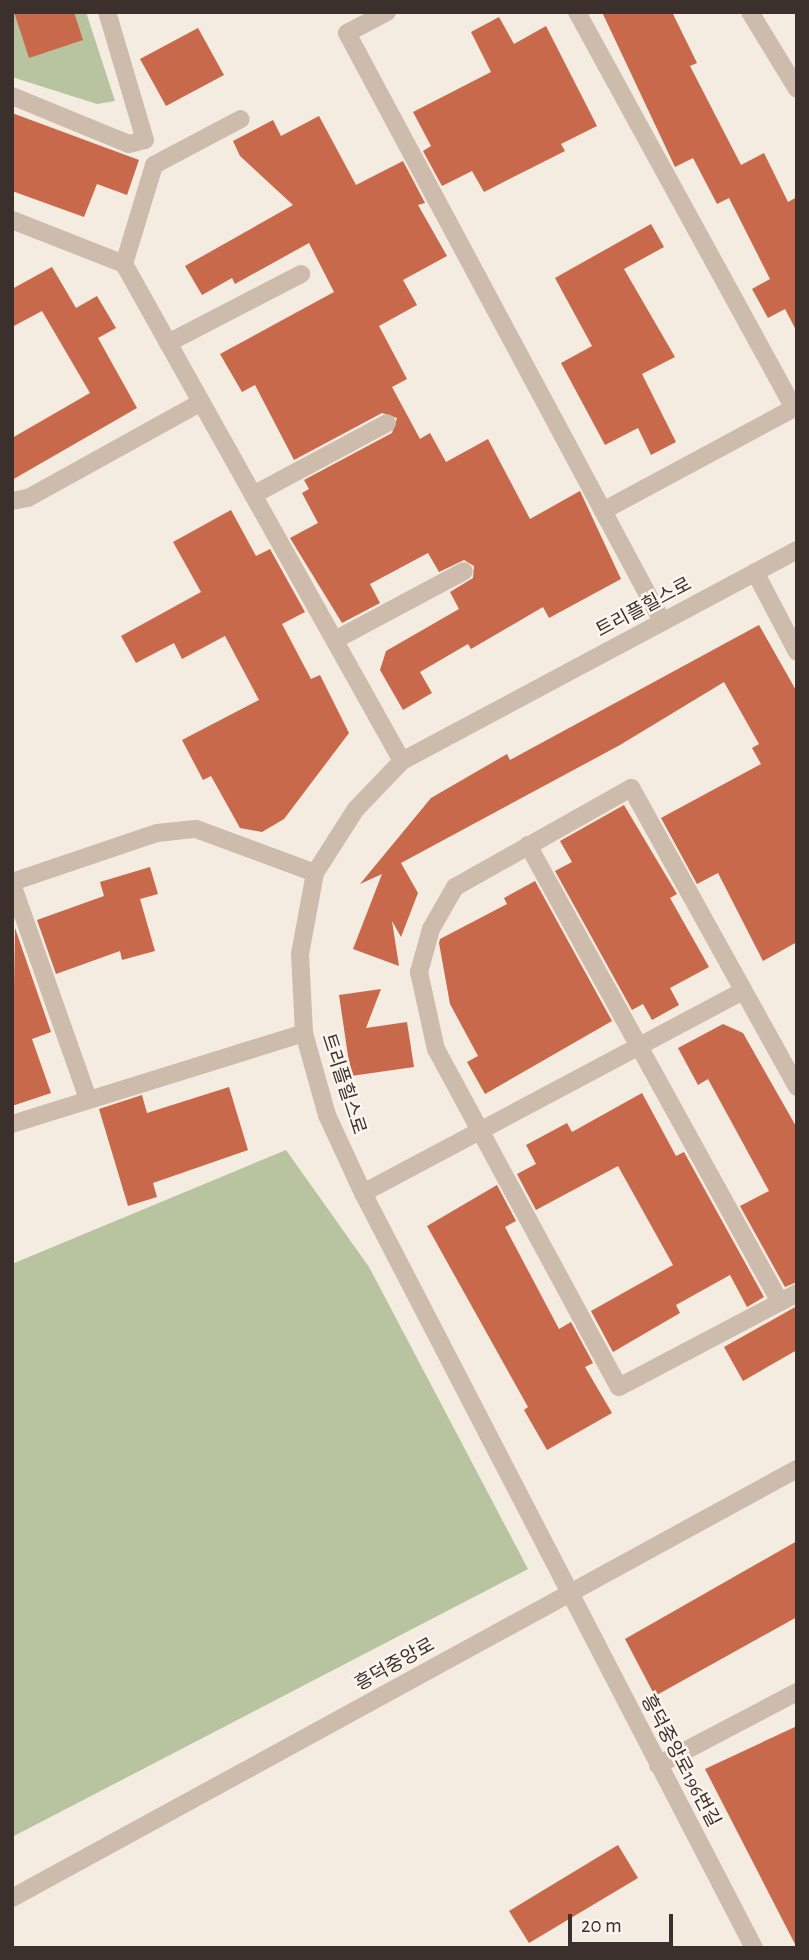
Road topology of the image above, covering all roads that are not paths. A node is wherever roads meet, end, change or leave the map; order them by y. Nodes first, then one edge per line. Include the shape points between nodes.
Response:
1 (107, 12) edge
2 (387, 12) edge
3 (577, 12) edge
4 (750, 12) edge
5 (797, 89) edge
6 (12, 96) edge
7 (241, 119) dead end
8 (12, 220) edge
9 (124, 264) junction
10 (301, 274) dead end
11 (168, 343) junction
12 (201, 402) junction
13 (387, 423) dead end
14 (253, 495) junction
15 (12, 500) edge
16 (603, 511) junction
17 (797, 550) edge
18 (464, 571) dead end
19 (755, 572) junction
20 (663, 621) junction
21 (335, 640) junction
22 (797, 652) edge
23 (402, 761) junction
24 (528, 845) junction
25 (315, 873) junction
26 (12, 883) edge
27 (743, 991) junction
28 (304, 1033) junction
29 (640, 1047) junction
30 (797, 1087) edge
31 (88, 1099) junction
32 (12, 1124) edge
33 (479, 1132) junction
34 (363, 1193) junction
35 (797, 1293) edge
36 (780, 1302) junction
37 (797, 1469) edge
38 (569, 1594) junction
39 (797, 1692) edge
40 (658, 1765) junction
41 (12, 1898) edge
42 (754, 1948) edge

1 - 6 street via 145,140 129,144
2 - 16 street via 347,33
3 - 16 street via 794,408
4 - 5 street
7 - 9 street via 154,165
8 - 9 street
9 - 11 street
10 - 11 street
11 - 12 street
12 - 14 street
12 - 15 street via 28,498
13 - 14 street
14 - 21 street
16 - 20 street
17 - 19 street, 트리플힐스로
18 - 21 street
19 - 20 street, 트리플힐스로
19 - 22 street
20 - 23 street, 트리플힐스로
21 - 23 street
23 - 25 street, 트리플힐스로 via 356,809
24 - 27 street via 631,788
24 - 29 street
24 - 33 street via 455,887 431,929 419,972 436,1049
25 - 26 street via 196,829 158,833
25 - 28 street, 트리플힐스로 via 300,954
26 - 31 street
27 - 29 street
27 - 30 street
28 - 31 street
28 - 34 street, 트리플힐스로 via 327,1115
29 - 33 street
29 - 36 street
31 - 32 street
33 - 34 street
33 - 36 street via 619,1387
34 - 38 street, 트리플힐스로
35 - 36 street
37 - 38 street, 흥덕중앙로
38 - 40 street, 흥덕중앙로196번길
38 - 41 street, 흥덕중앙로
39 - 40 street
40 - 42 street, 흥덕중앙로196번길

